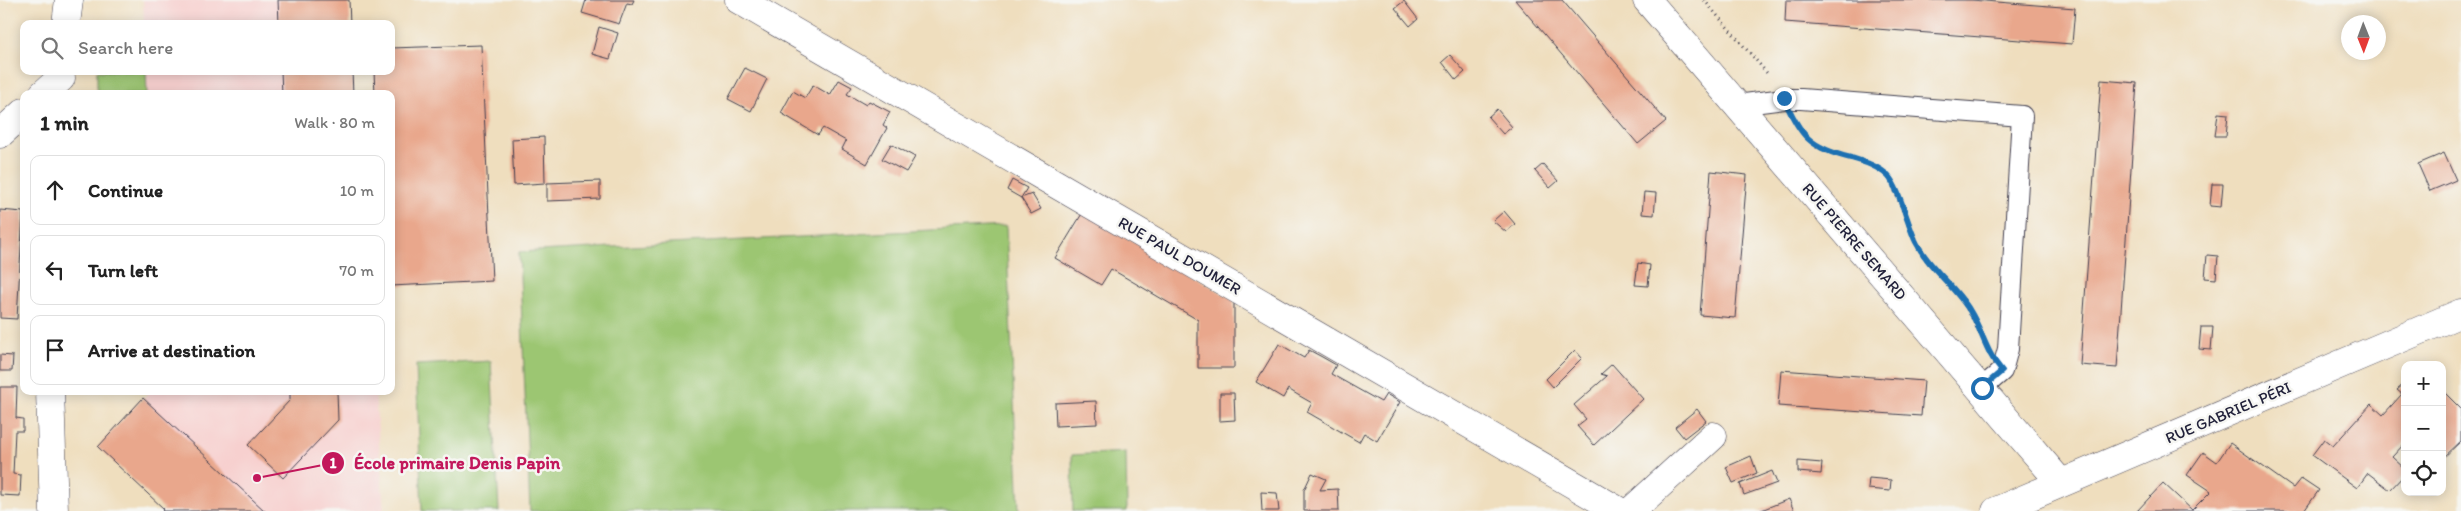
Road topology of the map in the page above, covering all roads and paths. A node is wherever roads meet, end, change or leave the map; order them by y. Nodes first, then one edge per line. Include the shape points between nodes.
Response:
1 (69, 0) edge
2 (739, 0) edge
3 (1647, 0) edge
4 (1704, 0) edge
5 (66, 20) edge
6 (1784, 98) junction
7 (1737, 105) junction
8 (20, 116) edge
9 (0, 134) edge
10 (1811, 142) dead end
11 (2461, 313) edge
12 (1992, 380) junction
13 (50, 395) edge
14 (1713, 436) dead end
15 (2061, 483) junction
16 (54, 511) edge
17 (1619, 511) edge
18 (1631, 511) edge
19 (1996, 511) edge

1 - 5 street
2 - 17 street, RUE PAUL DOUMER
3 - 7 street, RUE PIERRE SEMARD
4 - 6 path via 1764,68
6 - 7 lane
6 - 12 lane via 2022,116 2008,349
7 - 12 street, RUE PIERRE SEMARD
8 - 9 street
10 - 12 path via 1835,154 1875,166 1889,177 1926,258 1971,313 1993,361
11 - 15 street, RUE GABRIEL PÉRI
12 - 15 street, RUE PIERRE SEMARD
13 - 16 street
14 - 18 street
15 - 19 street, RUE GABRIEL PÉRI

